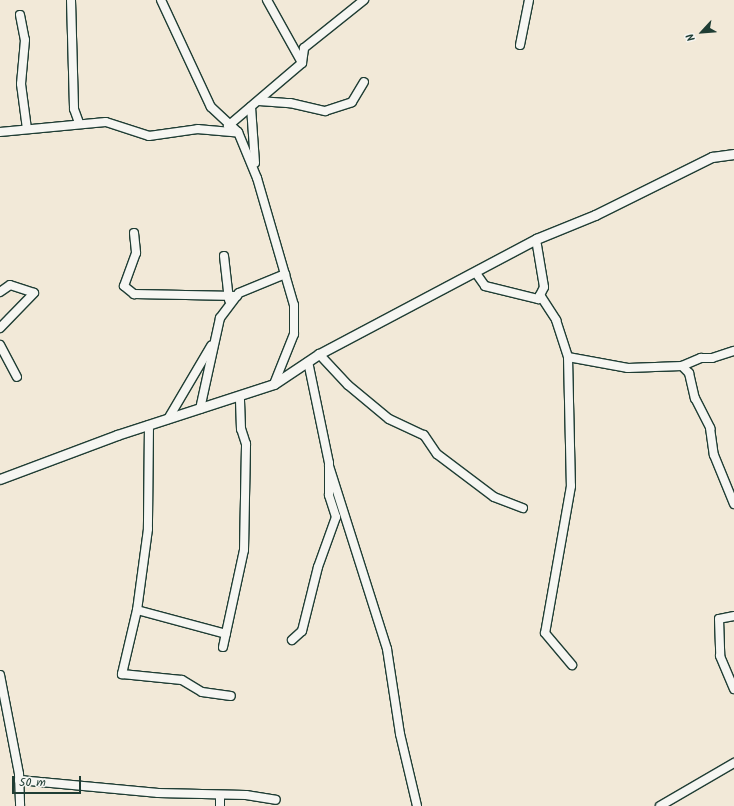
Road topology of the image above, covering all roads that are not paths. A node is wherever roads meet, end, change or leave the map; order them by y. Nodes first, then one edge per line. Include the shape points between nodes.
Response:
1 (71, 0) edge
2 (161, 0) edge
3 (267, 0) edge
4 (364, 0) edge
5 (529, 0) edge
6 (356, 3) edge
7 (20, 15) dead end
8 (520, 45) dead end
9 (302, 63) junction
10 (364, 82) dead end
11 (259, 101) junction
12 (251, 107) junction
13 (79, 123) junction
14 (228, 126) junction
15 (27, 129) junction
16 (0, 132) edge
17 (238, 132) junction
18 (734, 154) edge
19 (256, 174) junction
20 (134, 233) dead end
21 (537, 245) dead end
22 (224, 256) dead end
23 (285, 274) junction
24 (478, 276) dead end
25 (0, 292) edge
26 (540, 295) junction
27 (233, 296) junction
28 (0, 328) edge
29 (215, 339) junction
30 (0, 345) edge
31 (734, 351) edge
32 (319, 354) junction
33 (568, 357) junction
34 (308, 362) junction
35 (682, 366) junction
36 (17, 377) dead end
37 (274, 384) junction
38 (240, 397) junction
39 (200, 409) junction
40 (168, 419) junction
41 (149, 425) junction
42 (329, 466) junction
43 (0, 479) edge
44 (734, 504) edge
45 (523, 508) dead end
46 (137, 610) junction
47 (734, 616) edge
48 (226, 634) junction
49 (292, 640) dead end
50 (223, 647) dead end
51 (572, 665) dead end
52 (0, 675) edge
53 (734, 689) edge
54 (230, 696) dead end
55 (734, 763) edge
56 (19, 780) junction
57 (220, 796) junction
58 (276, 800) dead end
59 (20, 806) edge
60 (220, 806) edge
61 (417, 806) edge
62 (660, 806) edge

1 - 13 street via 74,109
2 - 14 street via 211,107
3 - 9 street
4 - 6 street
5 - 8 street
6 - 9 street via 304,48
7 - 15 street via 24,40 22,84
9 - 11 street
10 - 11 street via 352,102 325,111 290,103
11 - 12 street
12 - 14 street
12 - 19 street
13 - 15 street
13 - 17 street via 106,122 149,136 198,128
14 - 17 street
15 - 16 street
17 - 19 street
18 - 32 street via 712,157 621,202 536,239
19 - 23 street
20 - 27 street via 136,253 124,286 134,294
21 - 26 street via 544,287
22 - 27 street
23 - 27 street
23 - 37 street via 295,321 289,350
24 - 26 street via 485,286 505,292 523,293 538,299
25 - 28 street via 10,285 34,293
26 - 33 street via 556,320
27 - 29 street via 220,318
29 - 39 street
29 - 40 street
30 - 36 street
31 - 35 street via 712,358 701,358
32 - 34 street
32 - 45 street via 348,385 389,419 424,435 437,454 494,497
33 - 35 street via 628,368
33 - 51 street via 571,486 545,633
34 - 37 street
34 - 42 street
35 - 44 street via 688,373 695,398 710,428 714,455
37 - 38 street
38 - 39 street
38 - 48 street via 242,430 246,444 244,550
39 - 40 street
40 - 41 street
41 - 43 street
41 - 46 street via 148,528
42 - 49 street via 329,495 336,517 318,568 302,631
42 - 61 street via 387,649 400,734
46 - 48 street
46 - 54 street via 122,674 182,680 202,692
47 - 53 street via 719,619 720,656
48 - 50 street
52 - 56 street
55 - 62 street
56 - 57 street
56 - 59 street
57 - 58 street via 246,795
57 - 60 street

